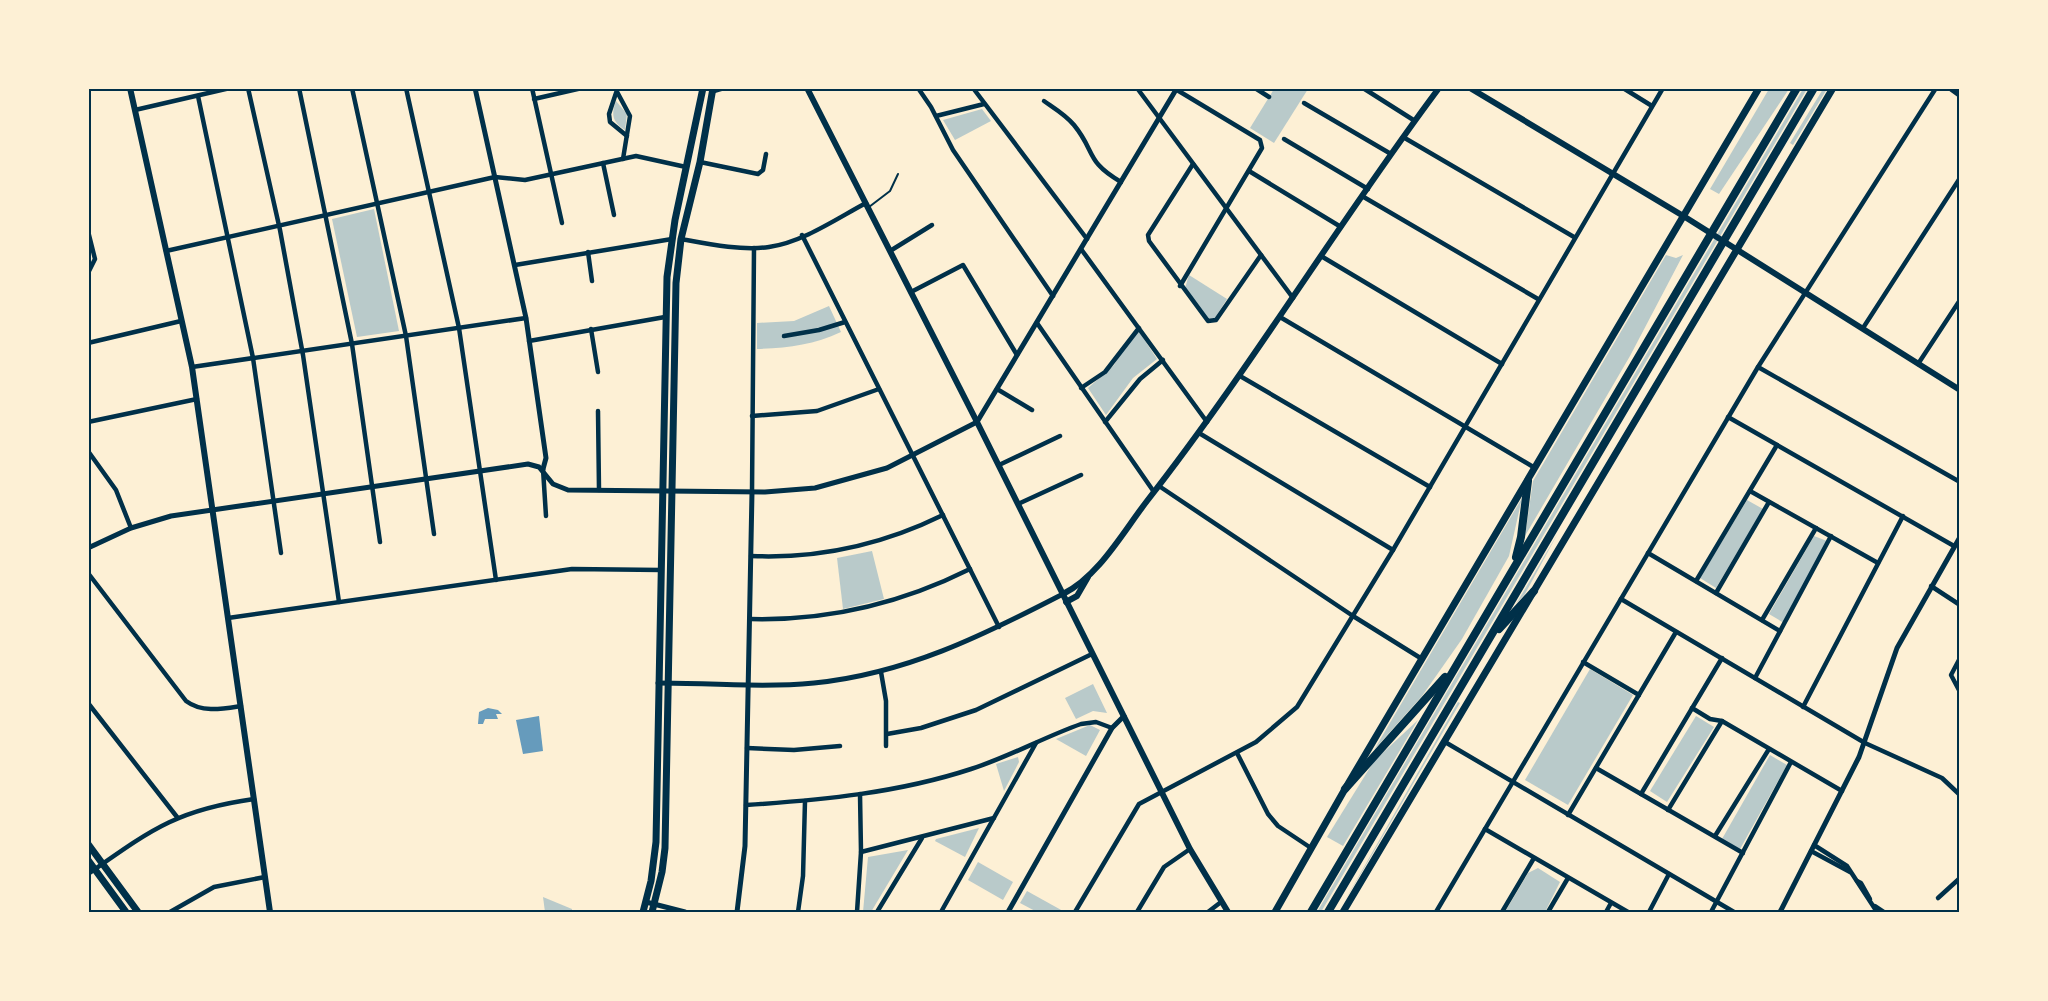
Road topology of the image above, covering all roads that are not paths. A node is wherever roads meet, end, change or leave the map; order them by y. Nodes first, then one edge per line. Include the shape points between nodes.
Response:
1 (130, 88) edge
2 (202, 88) edge
3 (230, 88) edge
4 (248, 88) edge
5 (299, 88) edge
6 (352, 88) edge
7 (406, 88) edge
8 (475, 88) edge
9 (532, 88) edge
10 (582, 88) edge
11 (722, 88) edge
12 (807, 88) edge
13 (918, 88) edge
14 (973, 88) edge
15 (1137, 88) edge
16 (1255, 88) edge
17 (1364, 88) edge
18 (1439, 88) edge
19 (1470, 88) edge
20 (1623, 88) edge
21 (1663, 88) edge
22 (1760, 88) edge
23 (1797, 88) edge
24 (1814, 88) edge
25 (1833, 88) edge
26 (1936, 88) edge
27 (1948, 88) edge
28 (702, 89) edge
29 (1177, 89) edge
30 (713, 90) edge
31 (616, 91) edge
32 (200, 95) junction
33 (1959, 96) edge
34 (1269, 97) dead end
35 (534, 99) junction
36 (1044, 101) dead end
37 (1304, 103) dead end
38 (984, 104) junction
39 (1652, 106) junction
40 (135, 110) junction
41 (936, 116) junction
42 (1160, 119) junction
43 (1415, 120) junction
44 (627, 136) junction
45 (1403, 137) junction
46 (1284, 139) dead end
47 (766, 154) dead end
48 (1391, 154) junction
49 (623, 159) junction
50 (700, 162) junction
51 (603, 163) junction
52 (1193, 164) junction
53 (687, 167) junction
54 (1248, 171) junction
55 (898, 174) dead end
56 (1611, 174) junction
57 (552, 175) junction
58 (495, 177) junction
59 (1959, 178) edge
60 (1121, 182) junction
61 (1368, 189) junction
62 (429, 191) junction
63 (1362, 196) junction
64 (379, 203) junction
65 (867, 205) junction
66 (1226, 208) junction
67 (327, 215) junction
68 (614, 215) dead end
69 (1685, 217) junction
70 (562, 223) dead end
71 (932, 225) dead end
72 (279, 226) junction
73 (1341, 227) junction
74 (88, 231) edge
75 (802, 235) junction
76 (230, 237) junction
77 (1574, 237) junction
78 (672, 239) junction
79 (681, 239) junction
80 (1087, 239) junction
81 (754, 248) junction
82 (1081, 249) junction
83 (1738, 250) junction
84 (166, 251) junction
85 (890, 251) junction
86 (588, 252) junction
87 (1261, 255) junction
88 (1322, 256) junction
89 (515, 266) junction
90 (88, 273) edge
91 (592, 281) dead end
92 (1180, 286) junction
93 (911, 292) junction
94 (1806, 293) junction
95 (1053, 296) junction
96 (1293, 298) junction
97 (1538, 299) junction
98 (1959, 300) edge
99 (665, 316) junction
100 (1280, 316) junction
101 (526, 318) junction
102 (181, 321) junction
103 (845, 322) junction
104 (1037, 322) junction
105 (459, 328) junction
106 (591, 328) junction
107 (1139, 328) junction
108 (1863, 328) junction
109 (406, 336) junction
110 (784, 336) dead end
111 (529, 341) junction
112 (88, 343) edge
113 (352, 344) junction
114 (303, 351) junction
115 (1017, 355) junction
116 (253, 358) junction
117 (1163, 360) junction
118 (1502, 364) junction
119 (1918, 364) junction
120 (192, 367) junction
121 (1758, 368) junction
122 (598, 372) dead end
123 (1240, 376) junction
124 (1082, 388) junction
125 (879, 389) junction
126 (997, 389) junction
127 (1959, 390) edge
128 (197, 399) junction
129 (1032, 410) dead end
130 (598, 411) dead end
131 (752, 416) junction
132 (1728, 417) junction
133 (978, 422) junction
134 (1105, 422) junction
135 (1207, 422) junction
136 (88, 423) edge
137 (1466, 426) junction
138 (1199, 433) junction
139 (1060, 436) dead end
140 (1777, 445) junction
141 (88, 451) edge
142 (913, 456) junction
143 (999, 465) junction
144 (1535, 468) junction
145 (543, 469) junction
146 (481, 471) junction
147 (1081, 475) dead end
148 (426, 479) junction
149 (1528, 481) junction
150 (1959, 482) edge
151 (1159, 486) junction
152 (373, 487) junction
153 (1430, 487) junction
154 (599, 490) junction
155 (662, 490) junction
156 (671, 490) junction
157 (1750, 491) junction
158 (752, 492) junction
159 (1154, 492) junction
160 (323, 494) junction
161 (274, 501) junction
162 (1769, 502) junction
163 (1018, 504) junction
164 (213, 509) junction
165 (943, 515) junction
166 (546, 516) dead end
167 (1902, 516) junction
168 (130, 528) junction
169 (1816, 528) junction
170 (434, 534) dead end
171 (1831, 536) junction
172 (1959, 537) edge
173 (380, 542) dead end
174 (1954, 546) junction
175 (88, 548) edge
176 (1394, 550) junction
177 (281, 553) dead end
178 (1648, 553) junction
179 (751, 556) junction
180 (1878, 563) junction
181 (970, 569) junction
182 (661, 570) junction
183 (88, 573) edge
184 (1088, 577) junction
185 (496, 580) junction
186 (1507, 580) junction
187 (1696, 581) junction
188 (1931, 586) junction
189 (1534, 591) junction
190 (1716, 593) junction
191 (1063, 594) junction
192 (1621, 599) junction
193 (339, 602) junction
194 (1066, 602) junction
195 (1959, 605) edge
196 (1353, 616) junction
197 (228, 618) junction
198 (750, 619) junction
199 (1762, 620) junction
200 (999, 627) junction
201 (1780, 631) junction
202 (1676, 632) junction
203 (1481, 650) junction
204 (1092, 654) junction
205 (1462, 656) junction
206 (1422, 658) junction
207 (1722, 658) junction
208 (1959, 658) edge
209 (1583, 662) junction
210 (1952, 670) junction
211 (881, 672) junction
212 (1959, 674) edge
213 (1755, 678) junction
214 (658, 683) junction
215 (668, 683) junction
216 (748, 685) junction
217 (1959, 692) edge
218 (1639, 695) junction
219 (88, 703) edge
220 (241, 706) junction
221 (1803, 706) junction
222 (1692, 708) junction
223 (1124, 716) junction
224 (1722, 721) junction
225 (1112, 728) junction
226 (887, 734) junction
227 (1445, 742) junction
228 (1036, 743) junction
229 (1865, 743) junction
230 (840, 746) dead end
231 (886, 746) dead end
232 (747, 748) junction
233 (1769, 749) junction
234 (1237, 753) junction
235 (1791, 762) junction
236 (1596, 768) junction
237 (1513, 782) junction
238 (1345, 789) junction
239 (1160, 790) junction
240 (1842, 792) junction
241 (1641, 794) junction
242 (860, 795) junction
243 (1959, 795) edge
244 (254, 799) junction
245 (805, 801) junction
246 (746, 805) junction
247 (1668, 810) junction
248 (1568, 814) junction
249 (177, 817) junction
250 (994, 818) junction
251 (1485, 829) junction
252 (1715, 837) junction
253 (922, 838) junction
254 (88, 844) edge
255 (1311, 848) junction
256 (1813, 848) junction
257 (1190, 849) junction
258 (861, 852) junction
259 (1743, 853) junction
260 (1534, 858) junction
261 (88, 860) edge
262 (103, 864) junction
263 (95, 869) junction
264 (88, 874) edge
265 (1669, 874) junction
266 (265, 877) junction
267 (1568, 878) junction
268 (1959, 878) edge
269 (1347, 880) junction
270 (1938, 898) dead end
271 (646, 902) junction
272 (1221, 902) junction
273 (1717, 902) junction
274 (1611, 903) junction
275 (655, 904) junction
276 (1875, 906) junction
277 (126, 912) edge
278 (138, 912) edge
279 (170, 912) edge
280 (270, 912) edge
281 (643, 912) edge
282 (652, 912) edge
283 (685, 912) edge
284 (737, 912) edge
285 (798, 912) edge
286 (857, 912) edge
287 (877, 912) edge
288 (941, 912) edge
289 (1008, 912) edge
290 (1075, 912) edge
291 (1137, 912) edge
292 (1208, 912) edge
293 (1228, 912) edge
294 (1275, 912) edge
295 (1311, 912) edge
296 (1328, 912) edge
297 (1333, 912) edge
298 (1343, 912) edge
299 (1436, 912) edge
300 (1502, 912) edge
301 (1548, 912) edge
302 (1605, 912) edge
303 (1628, 912) edge
304 (1649, 912) edge
305 (1711, 912) edge
306 (1734, 912) edge
307 (1780, 912) edge
308 (1877, 912) edge
309 (1884, 912) edge

1 - 40 main road
2 - 32 street
3 - 32 street
4 - 72 street
5 - 67 street
6 - 64 street
7 - 62 street
8 - 58 street
9 - 35 street
10 - 35 street
11 - 30 main road
12 - 65 main road
13 - 41 street
14 - 38 street
15 - 42 street
16 - 34 street
17 - 43 street
18 - 43 main road
19 - 56 main road
20 - 39 street
21 - 39 street
22 - 69 main road
23 - 186 highway
24 - 203 highway
25 - 83 main road
26 - 94 street
27 - 33 street
28 - 53 main road
29 - 42 street
29 - 54 street via 1262,143
30 - 50 main road
31 - 44 street via 630,116
31 - 44 street via 610,122
32 - 40 street
32 - 76 street
35 - 57 street
36 - 60 street via 1074,125 1101,170
37 - 48 street
38 - 41 street
38 - 80 street
39 - 56 street
40 - 84 main road
41 - 95 street via 953,150
42 - 52 street
42 - 60 street
43 - 45 main road
44 - 49 street
45 - 48 main road
45 - 77 street
46 - 61 street
47 - 50 street via 763,170 758,174
48 - 61 main road
49 - 51 street
49 - 53 street via 636,156
50 - 79 main road
51 - 57 street
51 - 68 street
52 - 66 street
52 - 92 street via 1148,236 1150,246
53 - 78 main road
54 - 66 street
54 - 73 street
55 - 65 lane via 890,191
56 - 69 main road
56 - 77 street
57 - 58 street via 519,181
57 - 70 street
58 - 62 street
58 - 89 street
59 - 108 street
60 - 80 street
61 - 63 main road
62 - 64 street
62 - 105 street
63 - 73 main road
63 - 97 street
64 - 67 street
64 - 109 street
65 - 75 street
65 - 85 main road
66 - 87 street
66 - 92 street
67 - 72 street
67 - 113 street
69 - 83 main road
69 - 144 main road
71 - 85 street
72 - 76 street
72 - 114 street
73 - 88 main road
74 - 90 street via 95,259
75 - 81 street via 778,245
75 - 103 street
76 - 84 street
76 - 116 street
77 - 97 street
78 - 86 street
78 - 99 main road
79 - 81 street
79 - 156 main road via 675,303
80 - 82 street
81 - 131 street
82 - 95 street
82 - 107 street
83 - 94 main road
83 - 189 main road
84 - 102 main road
85 - 93 main road
86 - 89 street
86 - 91 street
87 - 92 street via 1214,321 1208,321
87 - 96 street
88 - 96 main road
88 - 118 street
89 - 101 street
93 - 115 street via 962,264
93 - 133 main road
94 - 108 main road
94 - 121 street
95 - 104 street
96 - 100 main road
97 - 118 street
98 - 119 street
99 - 106 street
99 - 155 main road
100 - 123 main road
100 - 137 street
101 - 105 street
101 - 111 street
102 - 112 street
102 - 120 main road
103 - 110 street
103 - 125 street
104 - 115 street
104 - 124 street
105 - 109 street
105 - 146 street
106 - 111 street
106 - 122 street
107 - 117 street
107 - 124 street via 1111,366
108 - 119 main road
109 - 113 street
109 - 148 street
111 - 145 street via 546,458
113 - 114 street
113 - 152 street
114 - 116 street
114 - 160 street
115 - 126 street
116 - 120 street
116 - 161 street
117 - 134 street via 1140,379
117 - 135 street
118 - 137 street
119 - 127 main road
120 - 128 main road
121 - 132 street
121 - 150 street
123 - 135 main road
123 - 153 street
124 - 134 street
125 - 131 street via 817,411
125 - 142 street
126 - 129 street
126 - 133 street
128 - 136 street
128 - 164 main road
130 - 154 street
131 - 158 street
132 - 140 street
132 - 178 street
133 - 142 street
133 - 143 main road
134 - 159 street
135 - 138 main road
137 - 144 street
137 - 153 street
138 - 151 main road
138 - 176 street
139 - 143 street
140 - 157 street
140 - 167 street
141 - 168 street via 116,490
142 - 158 street via 874,473 831,485
142 - 165 street
143 - 163 main road
144 - 149 main road
145 - 146 street via 528,464
145 - 154 street via 560,489
145 - 166 street
146 - 148 street
146 - 185 street
147 - 163 street
148 - 152 street
148 - 170 street
149 - 186 highway via 1521,537
149 - 206 main road
151 - 159 main road
151 - 196 street
152 - 160 street
152 - 173 street
153 - 176 street
154 - 155 street
155 - 156 street
155 - 182 main road
156 - 158 street
156 - 215 main road
157 - 162 street
157 - 187 street
158 - 179 street
159 - 184 main road
160 - 161 street
160 - 193 street
161 - 164 street
161 - 177 street
162 - 169 street
162 - 190 street
163 - 191 main road
164 - 168 street
164 - 197 main road
165 - 179 street via 850,549 800,556
165 - 181 street
167 - 174 street
167 - 180 street
168 - 175 street
169 - 171 street
169 - 199 street
171 - 180 street
171 - 201 street
172 - 174 street
174 - 188 street
176 - 196 street
178 - 187 street
178 - 192 street
179 - 198 street
180 - 221 street
181 - 198 street via 922,591 863,609 811,618
181 - 200 street
182 - 185 street via 579,568
182 - 214 main road
183 - 220 street via 186,701 204,709
184 - 191 main road
184 - 194 main road via 1077,596
185 - 193 street
186 - 205 highway
187 - 190 street
188 - 195 street
188 - 229 street via 1892,660
189 - 203 highway
189 - 227 main road
190 - 199 street
191 - 194 main road
191 - 200 street
192 - 202 street
192 - 209 street
193 - 197 street
194 - 204 main road
196 - 206 street
196 - 234 street via 1297,707 1275,728
197 - 220 main road
198 - 216 street
199 - 201 street
200 - 211 street via 930,657
201 - 213 street
202 - 207 street
202 - 218 street
203 - 269 highway
204 - 223 main road
204 - 226 street via 976,710 921,728
205 - 238 highway
205 - 295 highway
206 - 238 main road
207 - 213 street
207 - 222 street
208 - 210 street
209 - 218 street
209 - 237 street
210 - 212 street
210 - 217 street via 1951,680
211 - 216 street via 812,683
211 - 226 street
213 - 221 street
214 - 215 street
214 - 271 main road via 655,856
215 - 216 street
215 - 275 main road via 664,848
216 - 232 street
218 - 236 street
219 - 249 street
220 - 244 main road
221 - 229 street
222 - 224 street
222 - 241 street
223 - 225 street
223 - 239 main road
224 - 233 street
224 - 247 street
225 - 228 street via 1096,722 1081,724
225 - 289 street
226 - 231 street
227 - 237 street
227 - 298 main road
228 - 242 street via 953,775
228 - 250 street
229 - 240 street
229 - 243 street via 1942,778
230 - 232 street via 794,750
232 - 246 street
233 - 235 street
233 - 252 street
234 - 239 street
234 - 255 street via 1268,814 1278,826
235 - 240 street
235 - 259 street
236 - 241 street
236 - 248 street
237 - 248 street
237 - 251 street
238 - 255 main road
239 - 257 main road
239 - 290 street via 1131,813
240 - 256 street
241 - 247 street
242 - 245 street
242 - 258 street
244 - 249 street
244 - 266 main road
245 - 246 street
245 - 285 street
246 - 284 street via 745,860
247 - 252 street
248 - 265 street
249 - 262 street via 143,835
250 - 253 street
250 - 288 street
251 - 260 street
251 - 299 street
252 - 259 street
253 - 258 street
253 - 287 street
254 - 262 main road
255 - 294 main road
256 - 276 street via 1842,862
256 - 307 street
257 - 272 main road
257 - 291 street via 1164,867
258 - 286 street
259 - 273 street
260 - 267 street
260 - 300 street
261 - 263 main road
262 - 263 street
262 - 278 main road
263 - 264 street
263 - 277 main road
265 - 273 street
265 - 304 street
266 - 279 street via 214,887
266 - 280 main road
267 - 274 street
267 - 301 street
268 - 270 street
269 - 296 highway
269 - 297 highway
271 - 275 street
271 - 281 main road
272 - 292 street
272 - 293 main road
273 - 305 street
273 - 306 street
274 - 302 street
274 - 303 street
275 - 282 main road
275 - 283 street
276 - 308 street
276 - 309 street

